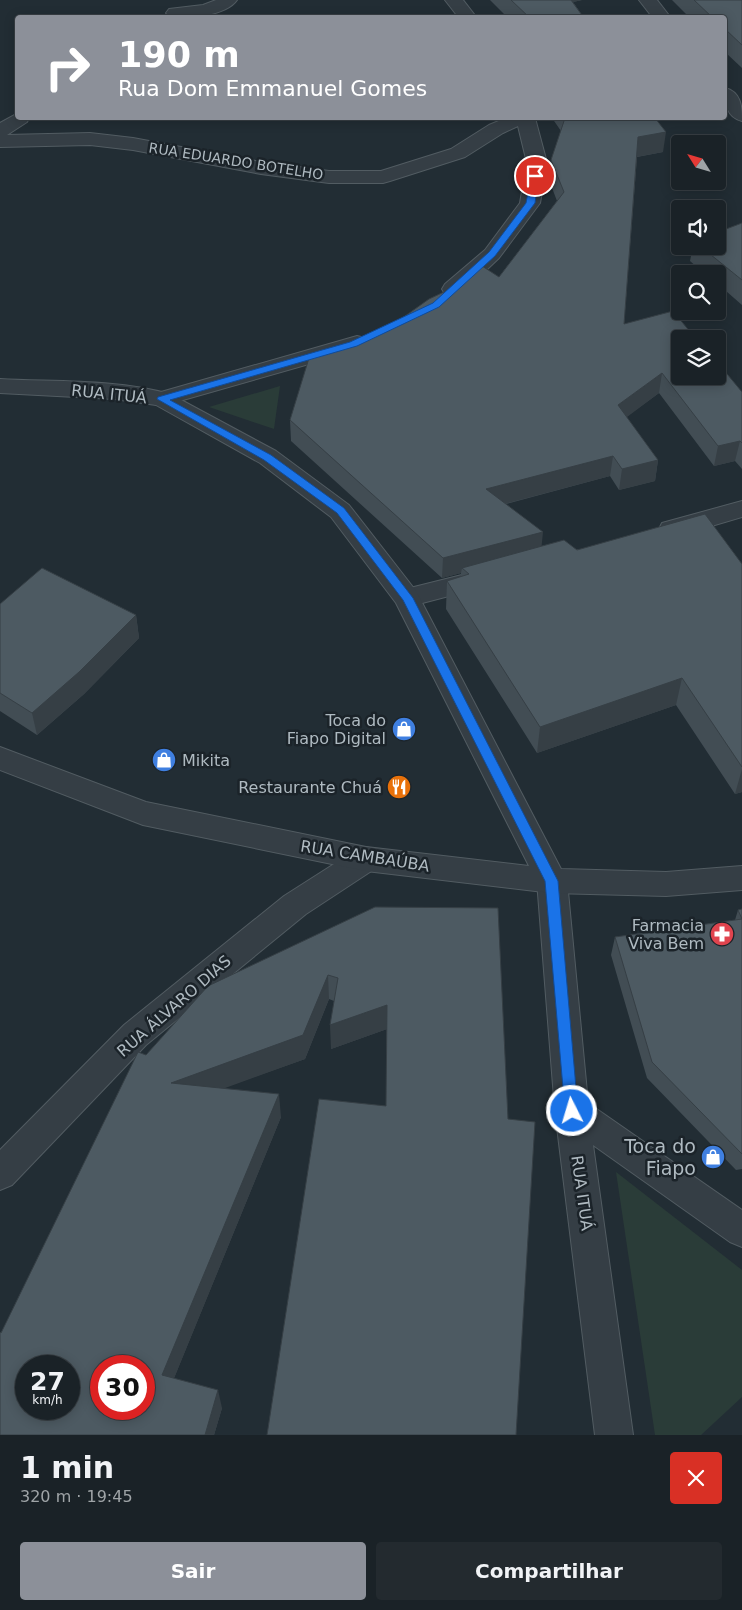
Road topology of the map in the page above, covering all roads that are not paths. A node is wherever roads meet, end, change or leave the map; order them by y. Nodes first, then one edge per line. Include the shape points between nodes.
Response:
1 (228, 0) edge
2 (454, 0) edge
3 (648, 0) edge
4 (176, 10) edge
5 (466, 15) edge
6 (660, 15) edge
7 (727, 96) edge
8 (742, 115) edge
9 (17, 120) edge
10 (516, 120) edge
11 (526, 120) edge
12 (0, 131) edge
13 (0, 141) edge
14 (436, 305) edge
15 (378, 332) edge
16 (0, 386) edge
17 (162, 399) junction
18 (742, 509) edge
19 (645, 536) edge
20 (502, 573) edge
21 (407, 598) junction
22 (0, 758) edge
23 (366, 859) junction
24 (742, 878) edge
25 (552, 881) junction
26 (572, 1111) junction
27 (0, 1174) edge
28 (742, 1230) edge
29 (614, 1435) edge

1 - 4 street via 200,11
2 - 5 street
3 - 6 street
7 - 8 street
9 - 12 street
10 - 13 street, RUA EDUARDO BOTELHO via 458,153 383,177 329,177 133,144 90,140
11 - 14 street via 537,163 530,203 492,254
15 - 17 street via 354,344
16 - 17 street, RUA ITUÁ via 114,392
17 - 21 street, RUA ITUÁ via 268,457 340,511
18 - 19 street
20 - 21 street
21 - 25 street, RUA ITUÁ
22 - 23 street, RUA CAMBAÚBA via 142,813
23 - 25 street, RUA CAMBAÚBA
23 - 27 street, RUA ÁLVARO DIAS via 295,905 135,1035
24 - 25 street, RUA CAMBAÚBA via 666,884
25 - 26 street, RUA ITUÁ
26 - 28 street
26 - 29 street, RUA ITUÁ

